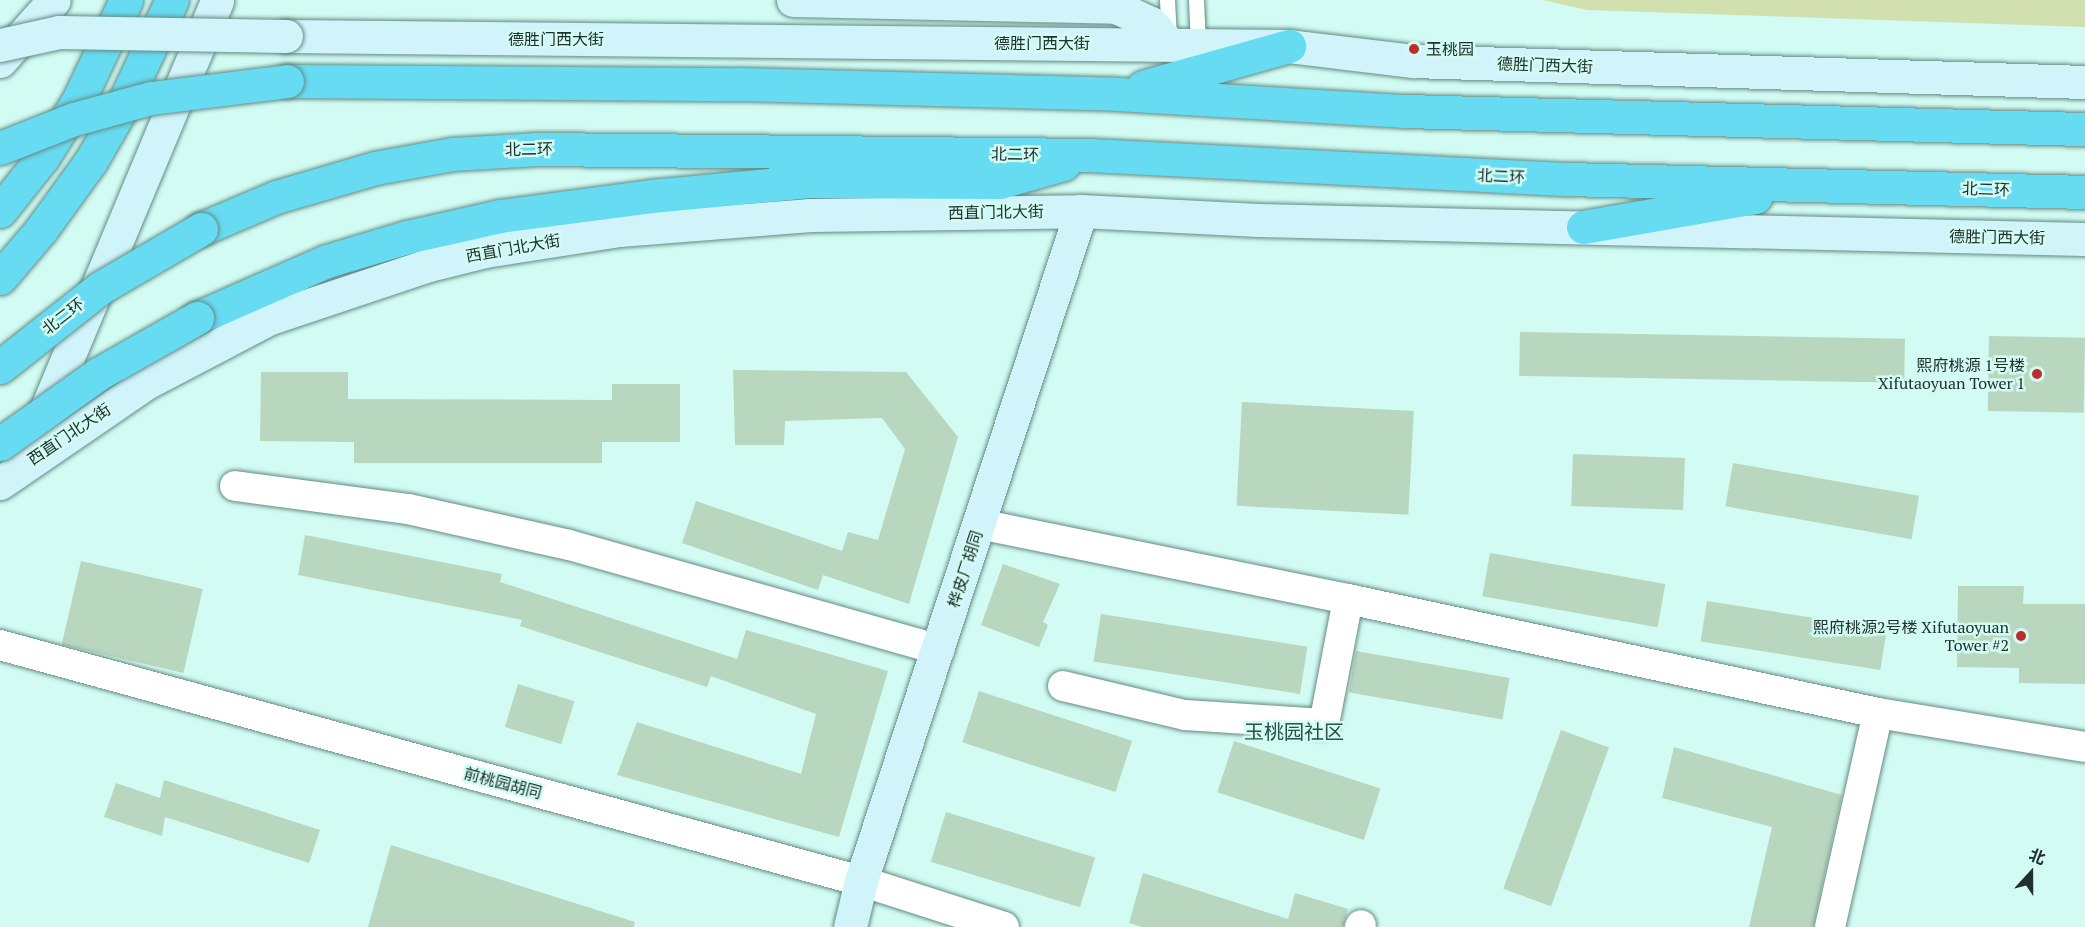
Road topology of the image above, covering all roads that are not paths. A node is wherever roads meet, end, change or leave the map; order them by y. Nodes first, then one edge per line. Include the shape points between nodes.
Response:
1 (54, 0) edge
2 (126, 0) edge
3 (172, 0) edge
4 (217, 0) edge
5 (793, 0) edge
6 (1167, 0) edge
7 (1196, 0) edge
8 (1183, 44) junction
9 (0, 45) edge
10 (1289, 46) junction
11 (0, 61) edge
12 (2085, 82) edge
13 (1117, 94) junction
14 (2085, 129) edge
15 (0, 147) edge
16 (1091, 154) junction
17 (1830, 184) junction
18 (2080, 193) edge
19 (0, 211) edge
20 (1081, 211) junction
21 (1583, 227) junction
22 (2085, 239) edge
23 (0, 278) edge
24 (0, 367) edge
25 (8, 464) edge
26 (235, 486) dead end
27 (980, 524) junction
28 (1348, 598) junction
29 (0, 645) edge
30 (939, 650) junction
31 (1063, 686) dead end
32 (1878, 713) junction
33 (2085, 747) edge
34 (861, 881) junction
35 (850, 927) edge
36 (1004, 927) edge
37 (1830, 927) edge

1 - 11 street
2 - 19 highway via 78,101 43,156
3 - 23 highway via 92,161 37,236
4 - 25 street
5 - 8 street via 1116,7 1146,20
6 - 8 lane
7 - 8 lane
8 - 9 street, 德胜门西大街, bridge via 59,32
8 - 10 street, 德胜门西大街
10 - 12 street, 德胜门西大街 via 1413,61
10 - 13 highway
13 - 14 highway via 1417,111
13 - 15 highway, bridge via 740,84 287,81 151,98 74,119
16 - 17 highway, 北二环 via 1566,179
16 - 24 highway, 北二环, bridge via 489,150 413,160 276,197 201,229 100,288
16 - 25 highway, bridge via 1000,182 811,181 500,216 407,237 327,261 197,318 78,387
17 - 18 highway, 北二环
17 - 21 highway
20 - 21 street, 德胜门西大街 via 1258,220
20 - 25 street, 西直门北大街 via 742,219 584,235 445,261 324,297 227,337
20 - 27 street, 桦皮厂胡同
21 - 22 street, 德胜门西大街
26 - 30 street via 408,509 569,545
27 - 28 street
27 - 30 street, 桦皮厂胡同
28 - 31 street via 1324,724 1185,715
28 - 32 street
29 - 34 street, 前桃园胡同
30 - 34 street, 桦皮厂胡同
32 - 33 street
32 - 37 street
34 - 35 street, 桦皮厂胡同
34 - 36 street, 前桃园胡同

